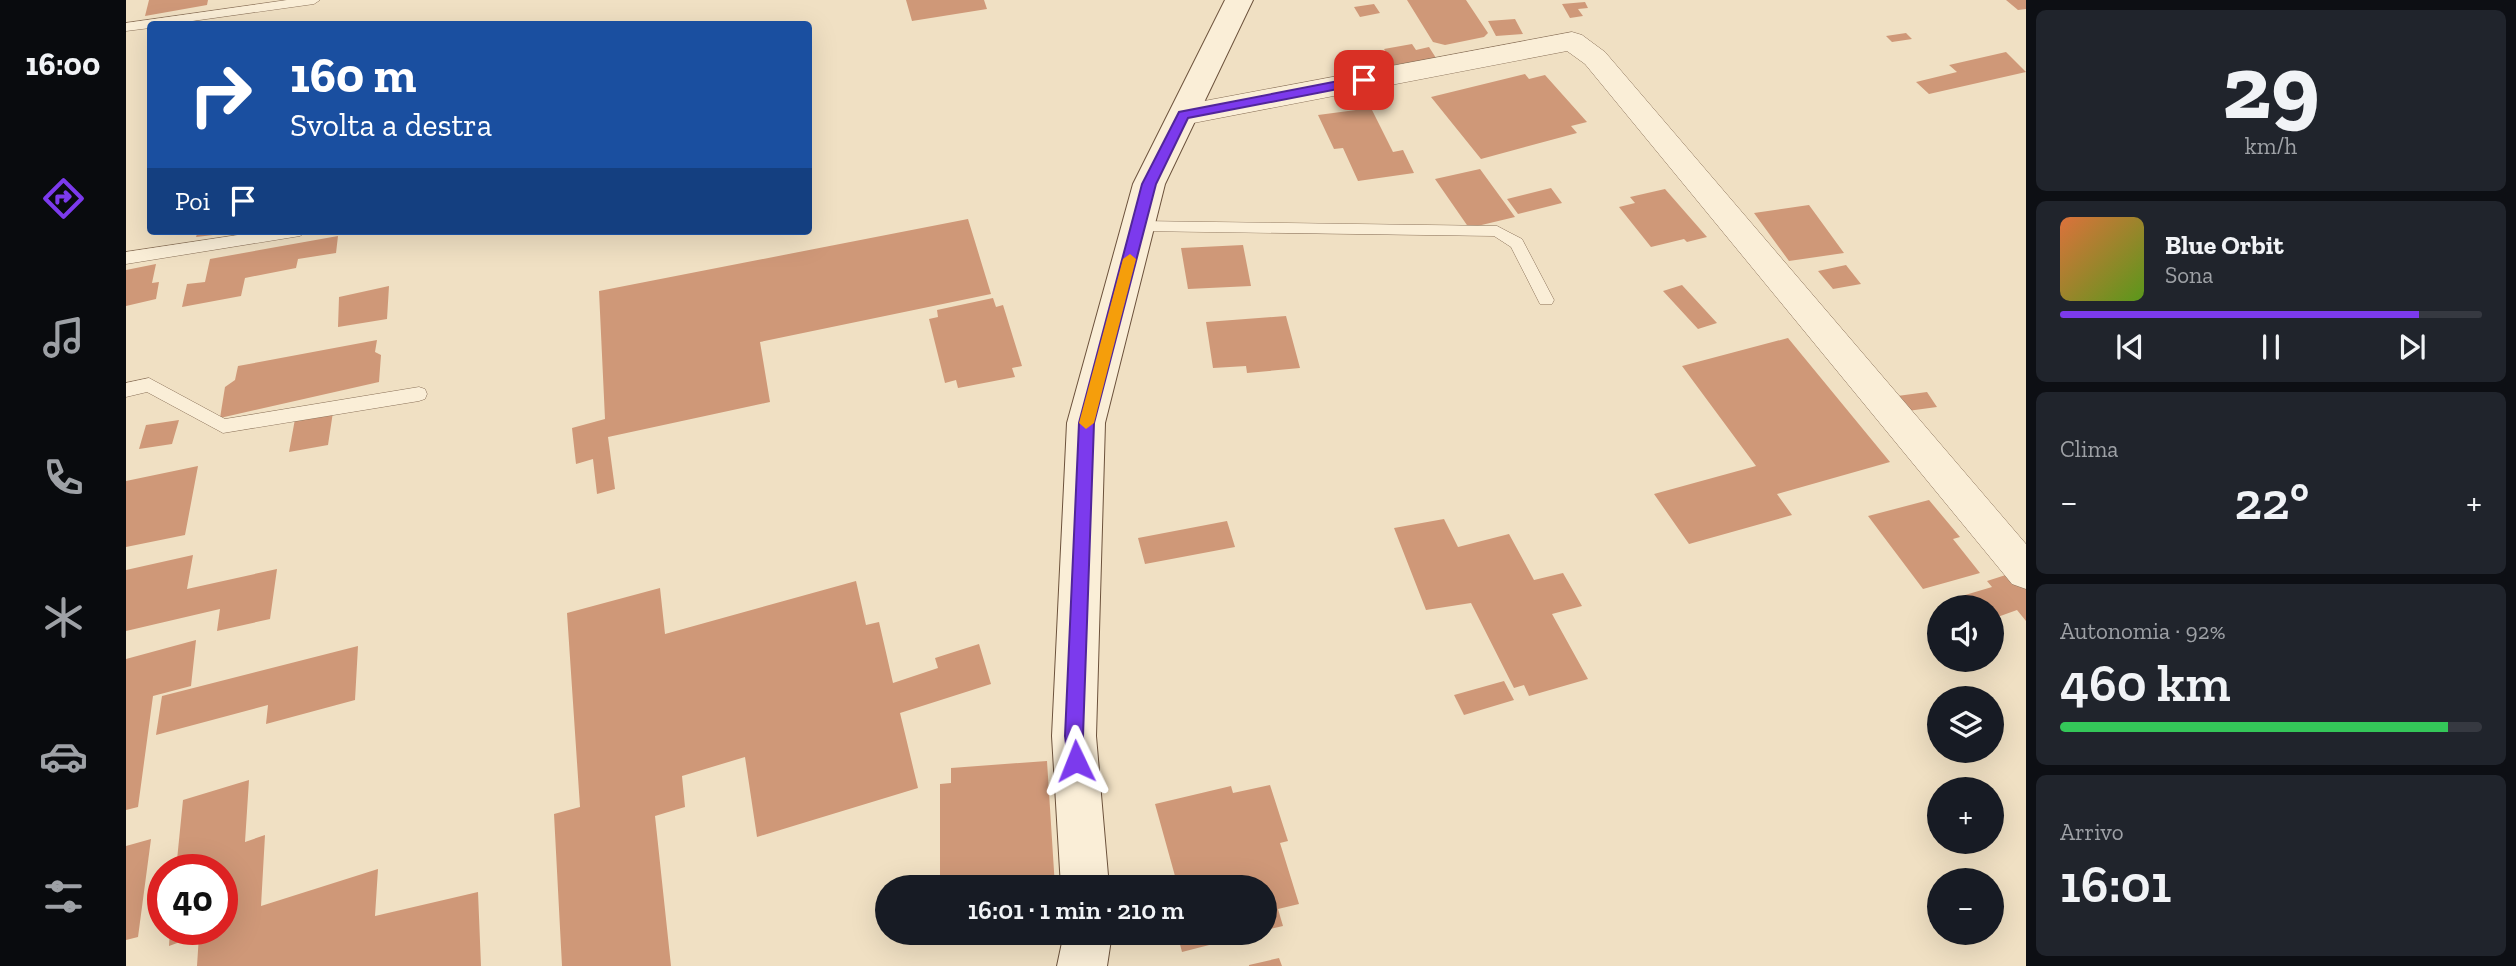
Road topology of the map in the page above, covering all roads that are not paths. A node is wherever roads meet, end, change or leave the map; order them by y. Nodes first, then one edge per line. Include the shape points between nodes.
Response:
1 (314, 0) edge
2 (1239, 0) edge
3 (168, 21) edge
4 (147, 24) edge
5 (126, 27) edge
6 (1183, 115) junction
7 (1138, 226) junction
8 (274, 235) edge
9 (126, 258) edge
10 (1546, 300) dead end
11 (126, 390) edge
12 (419, 394) dead end
13 (2026, 572) edge
14 (1084, 875) edge
15 (1086, 945) edge
16 (1082, 966) edge

1 - 3 lane
2 - 6 street
4 - 5 lane
6 - 7 street via 1149,184
6 - 13 street via 1572,41 1595,58
7 - 10 lane via 1497,231 1517,243
7 - 14 street via 1086,423 1074,736
8 - 9 lane
11 - 12 lane via 149,386 223,426
15 - 16 street

